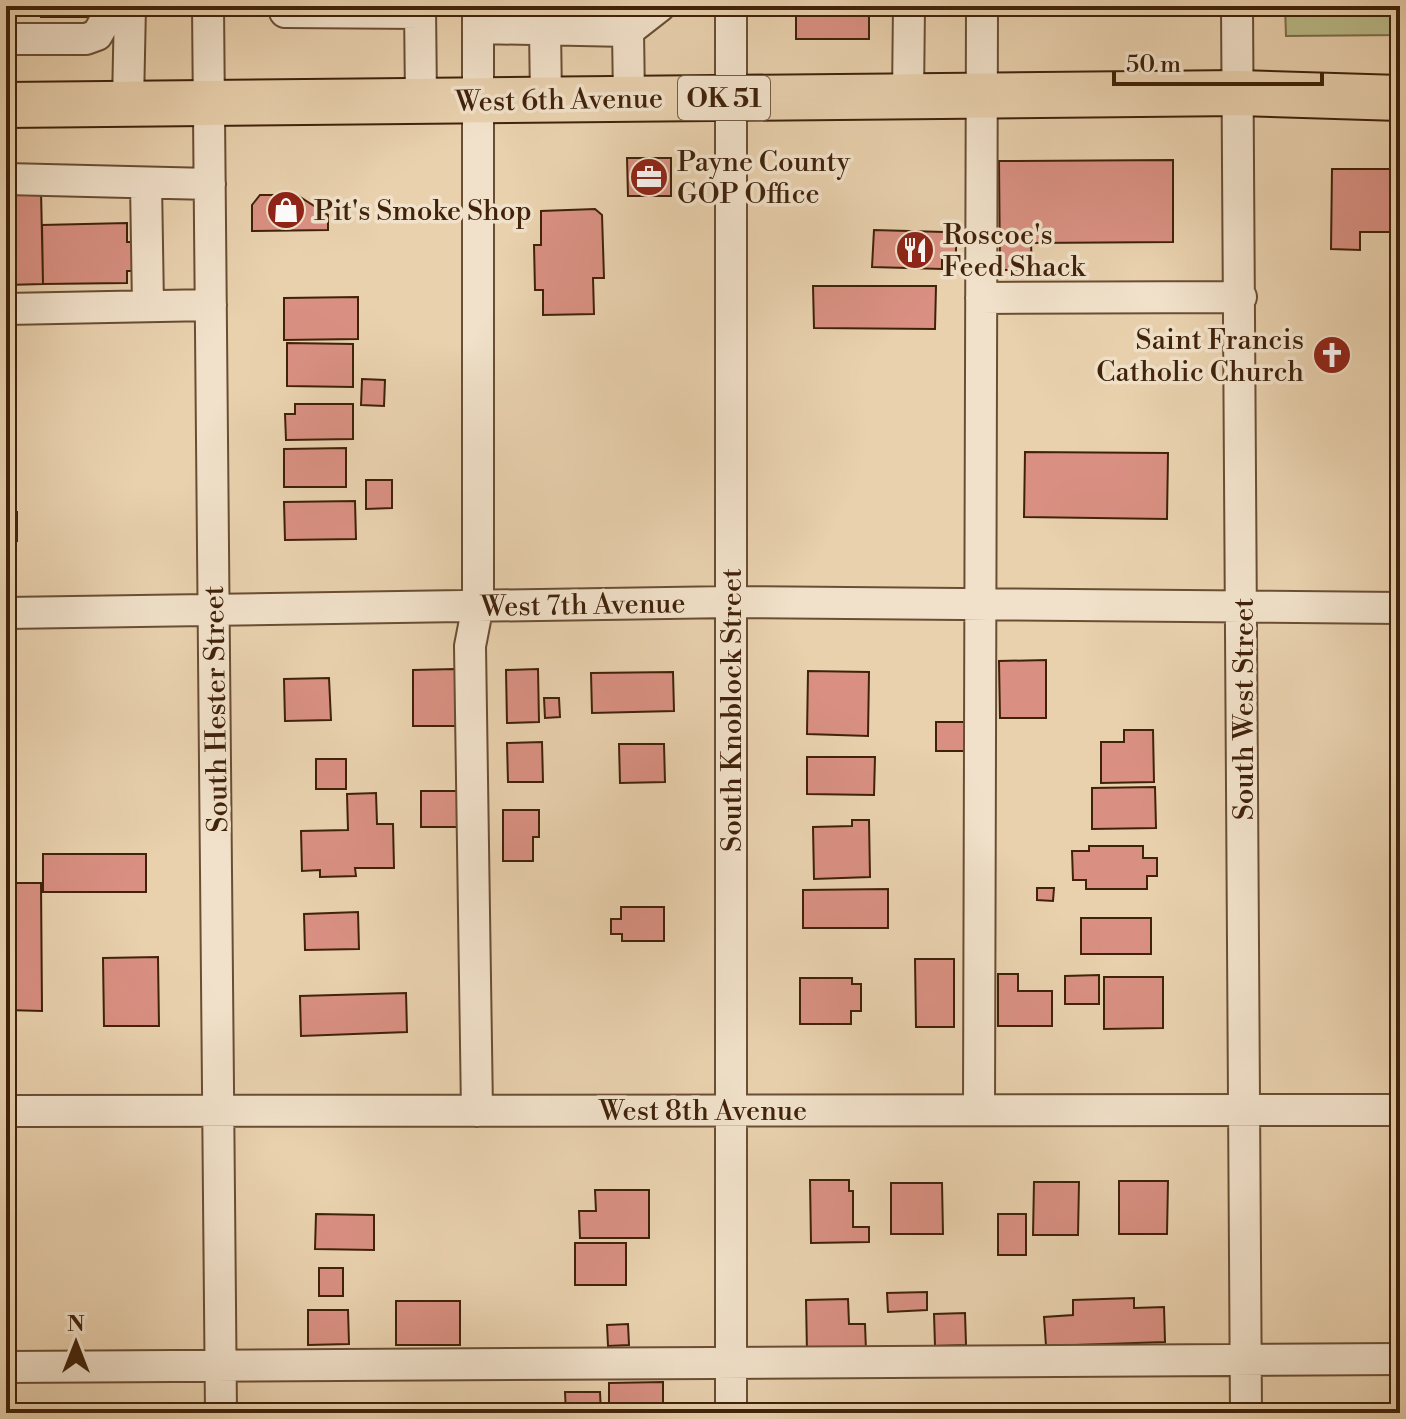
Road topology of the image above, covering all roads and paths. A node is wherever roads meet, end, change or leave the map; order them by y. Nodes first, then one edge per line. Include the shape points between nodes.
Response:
1 (208, 6) edge
2 (660, 6) edge
3 (731, 6) edge
4 (909, 6) edge
5 (982, 6) edge
6 (1237, 6) edge
7 (300, 8) edge
8 (130, 9) edge
9 (420, 10) edge
10 (478, 17) edge
11 (545, 29) junction
12 (628, 31) junction
13 (6, 39) edge
14 (1239, 93) junction
15 (908, 96) junction
16 (983, 96) junction
17 (629, 98) junction
18 (731, 98) junction
19 (1400, 98) edge
20 (546, 99) junction
21 (421, 100) junction
22 (477, 100) junction
23 (209, 102) junction
24 (128, 103) junction
25 (6, 105) edge
26 (6, 179) edge
27 (146, 183) junction
28 (210, 184) junction
29 (1241, 297) junction
30 (981, 298) junction
31 (211, 305) junction
32 (148, 306) junction
33 (6, 309) edge
34 (731, 602) junction
35 (478, 605) junction
36 (981, 605) junction
37 (1242, 605) junction
38 (214, 608) junction
39 (1400, 608) edge
40 (6, 613) edge
41 (218, 1110) junction
42 (731, 1110) junction
43 (979, 1110) junction
44 (1400, 1110) edge
45 (6, 1111) edge
46 (477, 1111) junction
47 (1245, 1111) junction
48 (1246, 1359) junction
49 (1400, 1359) edge
50 (731, 1362) junction
51 (6, 1367) edge
52 (221, 1367) junction
53 (221, 1413) edge
54 (731, 1413) edge
55 (1246, 1413) edge

1 - 23 street, South Hester Street
2 - 12 street
3 - 18 street, South Knoblock Street
4 - 15 street
5 - 16 street
6 - 14 street, South West Street
7 - 9 street
8 - 13 street via 109,14 97,35 86,39
8 - 24 street
9 - 21 street
10 - 11 street
10 - 22 street
11 - 12 street
11 - 20 street
12 - 17 street
14 - 16 highway, West 6th Avenue / OK 51
14 - 19 highway, West 6th Avenue / OK 51
14 - 29 street, South West Street
15 - 16 highway, West 6th Avenue / OK 51
15 - 18 highway, West 6th Avenue / OK 51
16 - 30 street
17 - 18 highway, West 6th Avenue / OK 51
17 - 20 highway, West 6th Avenue / OK 51
18 - 34 street, South Knoblock Street
20 - 22 highway, West 6th Avenue / OK 51
21 - 22 highway, West 6th Avenue / OK 51
21 - 23 highway, West 6th Avenue / OK 51
22 - 35 street
23 - 24 highway, West 6th Avenue / OK 51
23 - 28 street, South Hester Street
24 - 25 highway, West 6th Avenue / OK 51
26 - 27 street
27 - 28 street
27 - 32 street
28 - 31 street, South Hester Street
29 - 30 street
29 - 37 street, South West Street
30 - 36 street
31 - 32 street
31 - 38 street, South Hester Street
32 - 33 street
34 - 35 street, West 7th Avenue
34 - 36 street, West 7th Avenue
34 - 42 street, South Knoblock Street
35 - 38 street, West 7th Avenue
35 - 46 street via 470,646
36 - 37 street, West 7th Avenue
36 - 43 street
37 - 39 street, West 7th Avenue
37 - 47 street, South West Street
38 - 40 street, West 7th Avenue
38 - 41 street, South Hester Street
41 - 45 street, West 8th Avenue
41 - 46 street, West 8th Avenue
41 - 52 street, South Hester Street
42 - 43 street, West 8th Avenue
42 - 46 street, West 8th Avenue
42 - 50 street, South Knoblock Street
43 - 47 street, West 8th Avenue
44 - 47 street, West 8th Avenue
47 - 48 street, South West Street
48 - 49 street
48 - 50 street
48 - 55 street, South West Street
50 - 52 street
50 - 54 street, South Knoblock Street
51 - 52 street
52 - 53 street, South Hester Street

